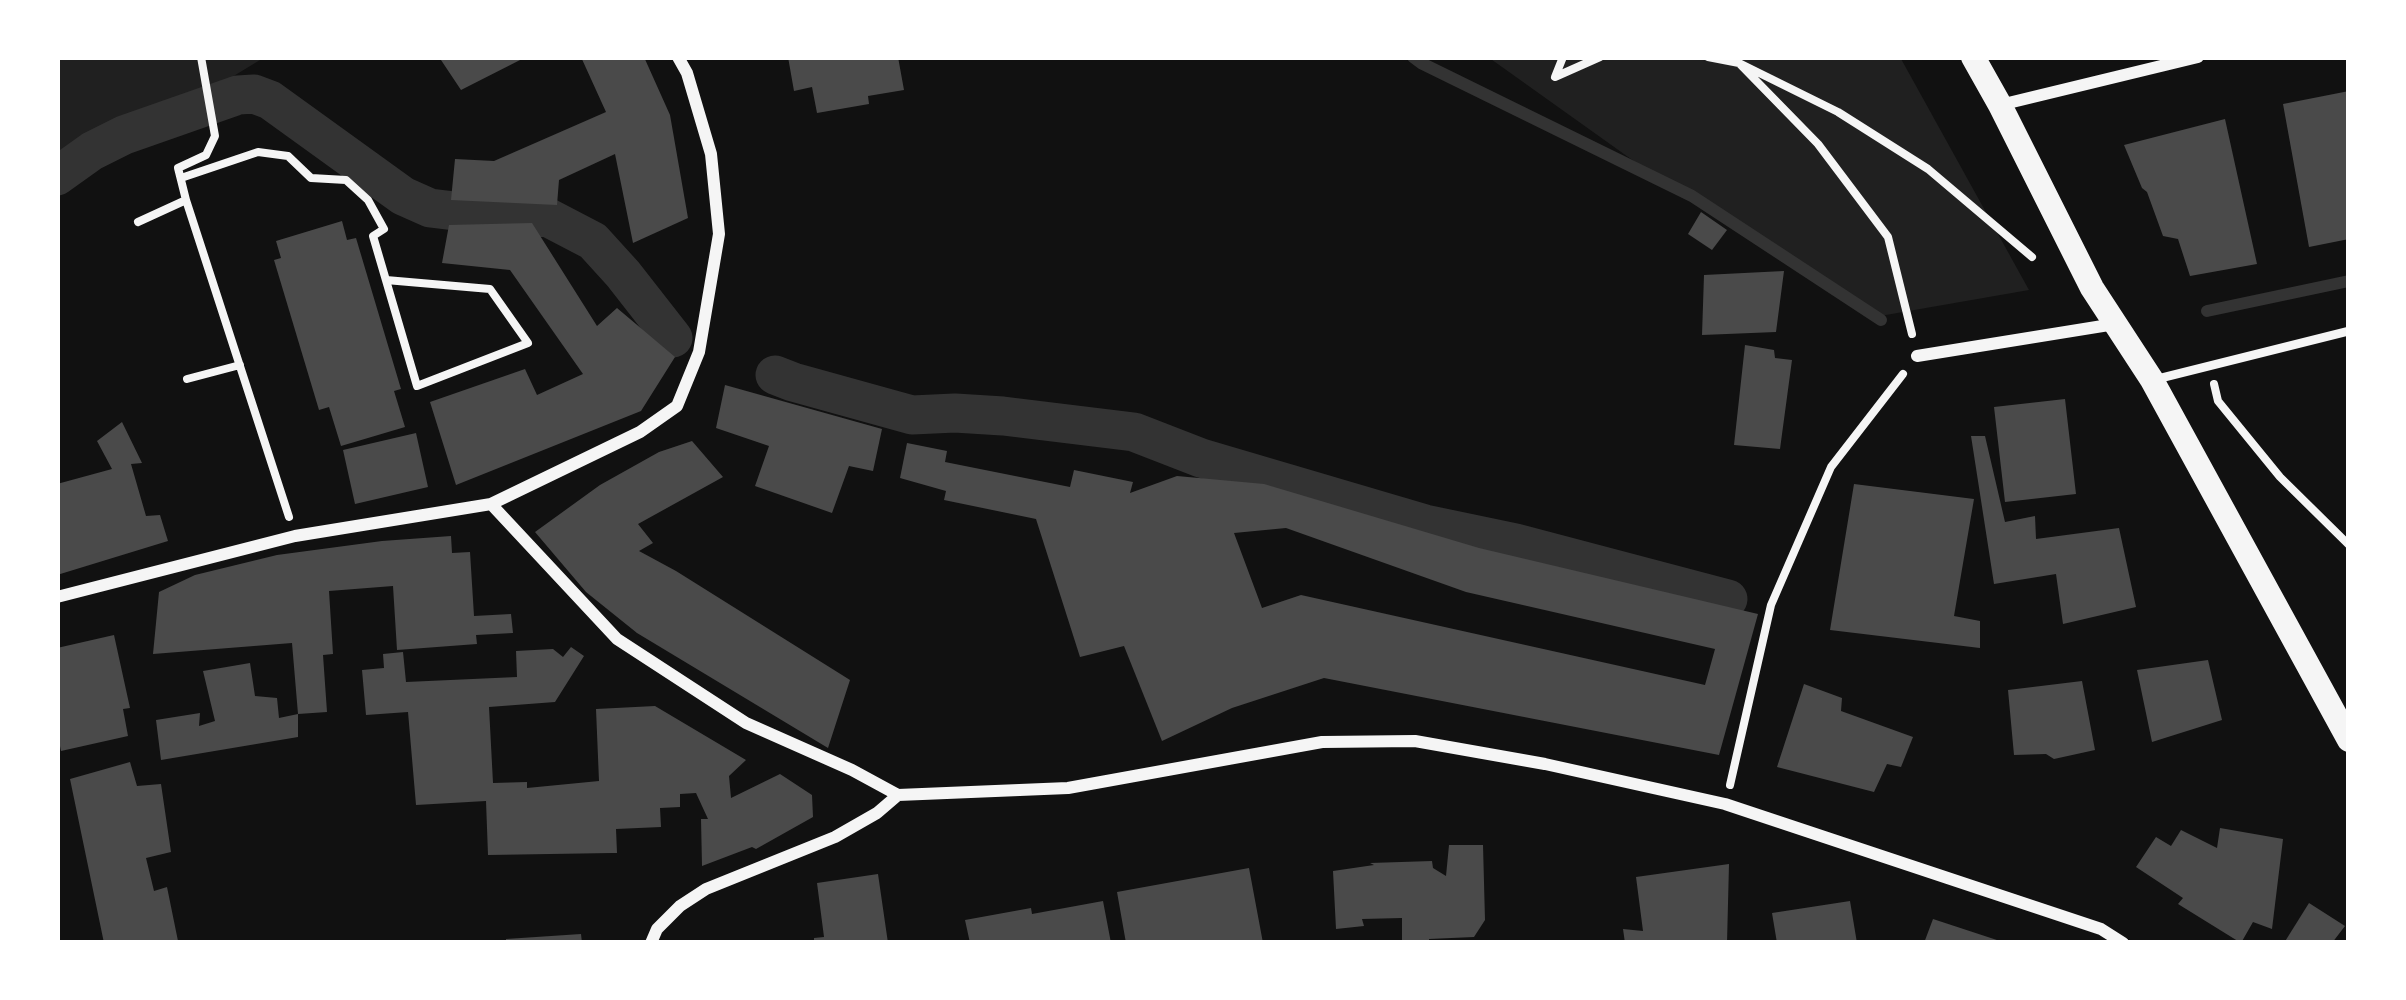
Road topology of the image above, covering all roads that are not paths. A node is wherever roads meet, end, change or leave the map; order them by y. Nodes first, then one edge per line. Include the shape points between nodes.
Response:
1 (678, 57) edge
2 (1973, 57) edge
3 (2198, 57) edge
4 (2000, 105) junction
5 (2115, 324) junction
6 (2349, 331) edge
7 (1917, 356) road end
8 (2152, 380) junction
9 (491, 504) junction
10 (57, 597) edge
11 (2349, 740) edge
12 (898, 795) junction
13 (651, 943) edge
14 (2123, 943) edge

1 - 9 street via 712,154 719,234 699,352 677,406
2 - 4 main road
3 - 4 street
4 - 5 main road
5 - 7 street
5 - 8 main road
6 - 8 lane
8 - 11 main road
9 - 10 street via 295,536
9 - 12 street via 617,639 746,723
12 - 13 street via 836,837 706,890 656,929
12 - 14 street via 1068,788 1322,742 1415,741 1725,804 2102,929

